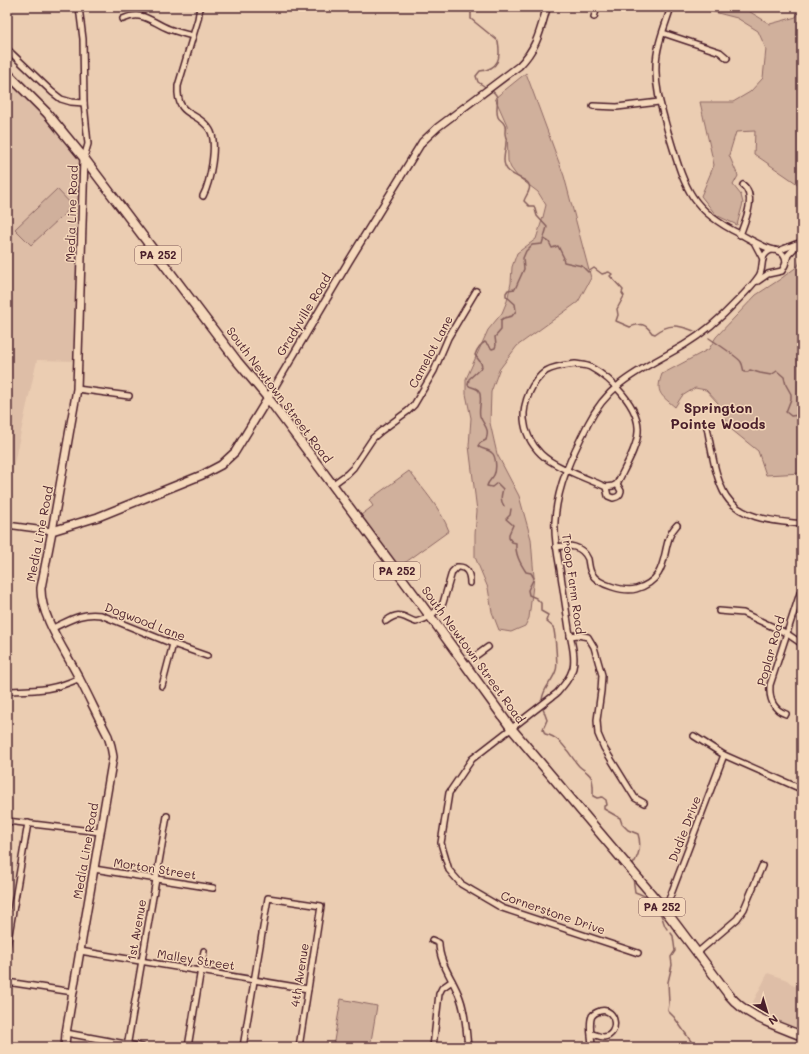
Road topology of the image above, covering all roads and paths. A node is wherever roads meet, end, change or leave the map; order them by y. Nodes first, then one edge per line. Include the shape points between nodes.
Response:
1 (79, 7) edge
2 (200, 7) edge
3 (547, 7) edge
4 (597, 7) edge
5 (671, 7) edge
6 (594, 17) dead end
7 (122, 19) dead end
8 (663, 33) junction
9 (193, 36) junction
10 (7, 49) edge
11 (727, 58) dead end
12 (7, 73) edge
13 (659, 102) junction
14 (84, 103) junction
15 (593, 106) dead end
16 (84, 158) junction
17 (743, 185) dead end
18 (203, 196) dead end
19 (740, 234) junction
20 (754, 241) junction
21 (802, 241) edge
22 (776, 250) junction
23 (763, 261) junction
24 (786, 261) junction
25 (773, 273) junction
26 (753, 284) junction
27 (476, 291) dead end
28 (616, 386) junction
29 (77, 389) junction
30 (129, 396) dead end
31 (268, 398) junction
32 (707, 427) dead end
33 (566, 469) junction
34 (617, 484) junction
35 (332, 485) junction
36 (606, 487) junction
37 (802, 524) edge
38 (7, 525) edge
39 (677, 525) dead end
40 (52, 531) junction
41 (556, 548) junction
42 (470, 583) dead end
43 (802, 587) edge
44 (719, 611) dead end
45 (430, 616) junction
46 (386, 621) dead end
47 (53, 628) junction
48 (786, 633) junction
49 (570, 636) junction
50 (173, 644) junction
51 (802, 644) edge
52 (488, 647) dead end
53 (477, 655) dead end
54 (207, 656) dead end
55 (80, 678) junction
56 (162, 686) dead end
57 (7, 691) edge
58 (786, 714) dead end
59 (511, 728) junction
60 (694, 736) dead end
61 (724, 755) junction
62 (802, 792) edge
63 (644, 803) dead end
64 (167, 816) dead end
65 (7, 820) edge
66 (28, 823) junction
67 (100, 832) junction
68 (762, 866) dead end
69 (94, 869) junction
70 (156, 878) junction
71 (212, 888) dead end
72 (665, 910) junction
73 (432, 940) dead end
74 (7, 946) edge
75 (80, 951) junction
76 (204, 951) dead end
77 (638, 953) dead end
78 (697, 953) junction
79 (142, 962) junction
80 (201, 971) junction
81 (254, 980) junction
82 (452, 981) junction
83 (7, 982) edge
84 (308, 989) junction
85 (73, 992) junction
86 (66, 1033) junction
87 (592, 1034) junction
88 (802, 1036) edge
89 (127, 1046) edge
90 (64, 1047) edge
91 (142, 1047) edge
92 (188, 1047) edge
93 (243, 1047) edge
94 (298, 1047) edge
95 (433, 1047) edge
96 (468, 1047) edge
97 (592, 1047) edge

1 - 14 street, Media Line Road via 83,39
2 - 9 street
3 - 31 street, Gradyville Road via 532,51 519,66 422,142
4 - 6 street
5 - 8 street
7 - 9 street via 141,16
8 - 11 street via 720,52
8 - 13 street via 656,65
9 - 18 street via 177,94 188,114 206,125 213,137 212,161 207,189
10 - 14 street via 61,99
12 - 16 main road, PA 252 via 47,113
13 - 15 street via 617,107
13 - 19 street via 687,188 706,213 720,224
14 - 16 street, Media Line Road via 88,144
16 - 29 main road, Media Line Road
16 - 31 main road, South Newtown Street Road / PA 252 via 237,361
17 - 19 street via 748,190 749,202
19 - 20 street
20 - 22 street
20 - 23 street
21 - 22 street, Troop Farm Road via 788,248
21 - 24 street
22 - 23 street, Troop Farm Road via 766,253
22 - 24 street via 784,255
23 - 25 street via 766,270
23 - 26 street, Troop Farm Road via 761,272
24 - 25 street via 782,271
25 - 26 street, Troop Farm Road
26 - 28 street, Troop Farm Road via 722,318
27 - 35 street, Camelot Lane via 448,338 434,371 414,405 373,438 350,472
28 - 33 street, Troop Farm Road via 592,416
28 - 33 street via 589,366 575,364 547,371 536,379 525,405 524,420 527,433 532,444 542,455
28 - 34 street via 632,408 637,419 638,432 636,444
29 - 30 street
29 - 40 main road, Media Line Road
31 - 35 main road, South Newtown Street Road / PA 252
31 - 40 main road, Gradyville Road via 235,452 221,465 98,517
32 - 37 street via 719,482 726,497 752,515
33 - 36 street
33 - 41 street, Troop Farm Road via 556,507
34 - 36 street
34 - 36 street via 621,491 617,498 608,496
35 - 45 main road, South Newtown Street Road / PA 252
38 - 40 street, Gradyville Road
39 - 41 street via 671,531 662,569 646,585 636,589 624,590 601,582 592,574 587,558 578,548
40 - 47 main road, Media Line Road via 41,597
41 - 49 street, Troop Farm Road
42 - 45 street via 468,572 461,566 457,567 452,572 443,603
43 - 48 street, Poplar Road
44 - 48 street via 743,613
45 - 46 street via 416,622 394,615
45 - 59 main road, South Newtown Street Road / PA 252
47 - 50 street, Dogwood Lane via 81,615 96,614
47 - 55 main road, Media Line Road
48 - 51 street
48 - 58 street, Poplar Road via 769,694 780,712
49 - 59 street, Troop Farm Road via 574,653 573,668 567,682 557,693
49 - 63 street via 588,637 594,647 602,675 598,734 635,798
50 - 54 street, Dogwood Lane
50 - 56 street
52 - 53 street
55 - 57 street via 48,689
55 - 67 main road, Media Line Road via 108,736 112,751
59 - 72 main road, South Newtown Street Road / PA 252
59 - 77 street, Cornerstone Drive via 472,759 449,793 441,843 449,870 461,884 502,908
60 - 61 street
61 - 62 street via 799,788
61 - 72 street, Dudie Drive
64 - 70 street, 1st Avenue
65 - 66 street
66 - 67 street
66 - 74 street
67 - 69 main road, Media Line Road
68 - 78 street via 744,909 737,919
69 - 70 street, Morton Street
69 - 75 main road, Media Line Road
70 - 71 street, Morton Street
70 - 79 street, 1st Avenue
72 - 78 main road, South Newtown Street Road / PA 252
73 - 82 street via 439,942 442,961
75 - 79 street, Malley Street
75 - 85 main road, Media Line Road
76 - 80 street
78 - 88 main road, South Newtown Street Road / PA 252 via 729,995 743,1008 759,1018
79 - 80 street, Malley Street
79 - 89 street, 1st Avenue
80 - 81 street, Malley Street
80 - 92 street
81 - 84 street, Malley Street
81 - 84 street, 4th Avenue via 268,898 321,906
81 - 93 street
82 - 95 street via 442,988 439,994
82 - 96 street via 464,1010
83 - 85 street
84 - 94 street, 4th Avenue
85 - 86 main road, Media Line Road
86 - 89 street
86 - 90 main road, Media Line Road
87 - 87 street via 606,1036 613,1030 615,1020 609,1012 603,1010 592,1016
87 - 97 street
89 - 91 street

